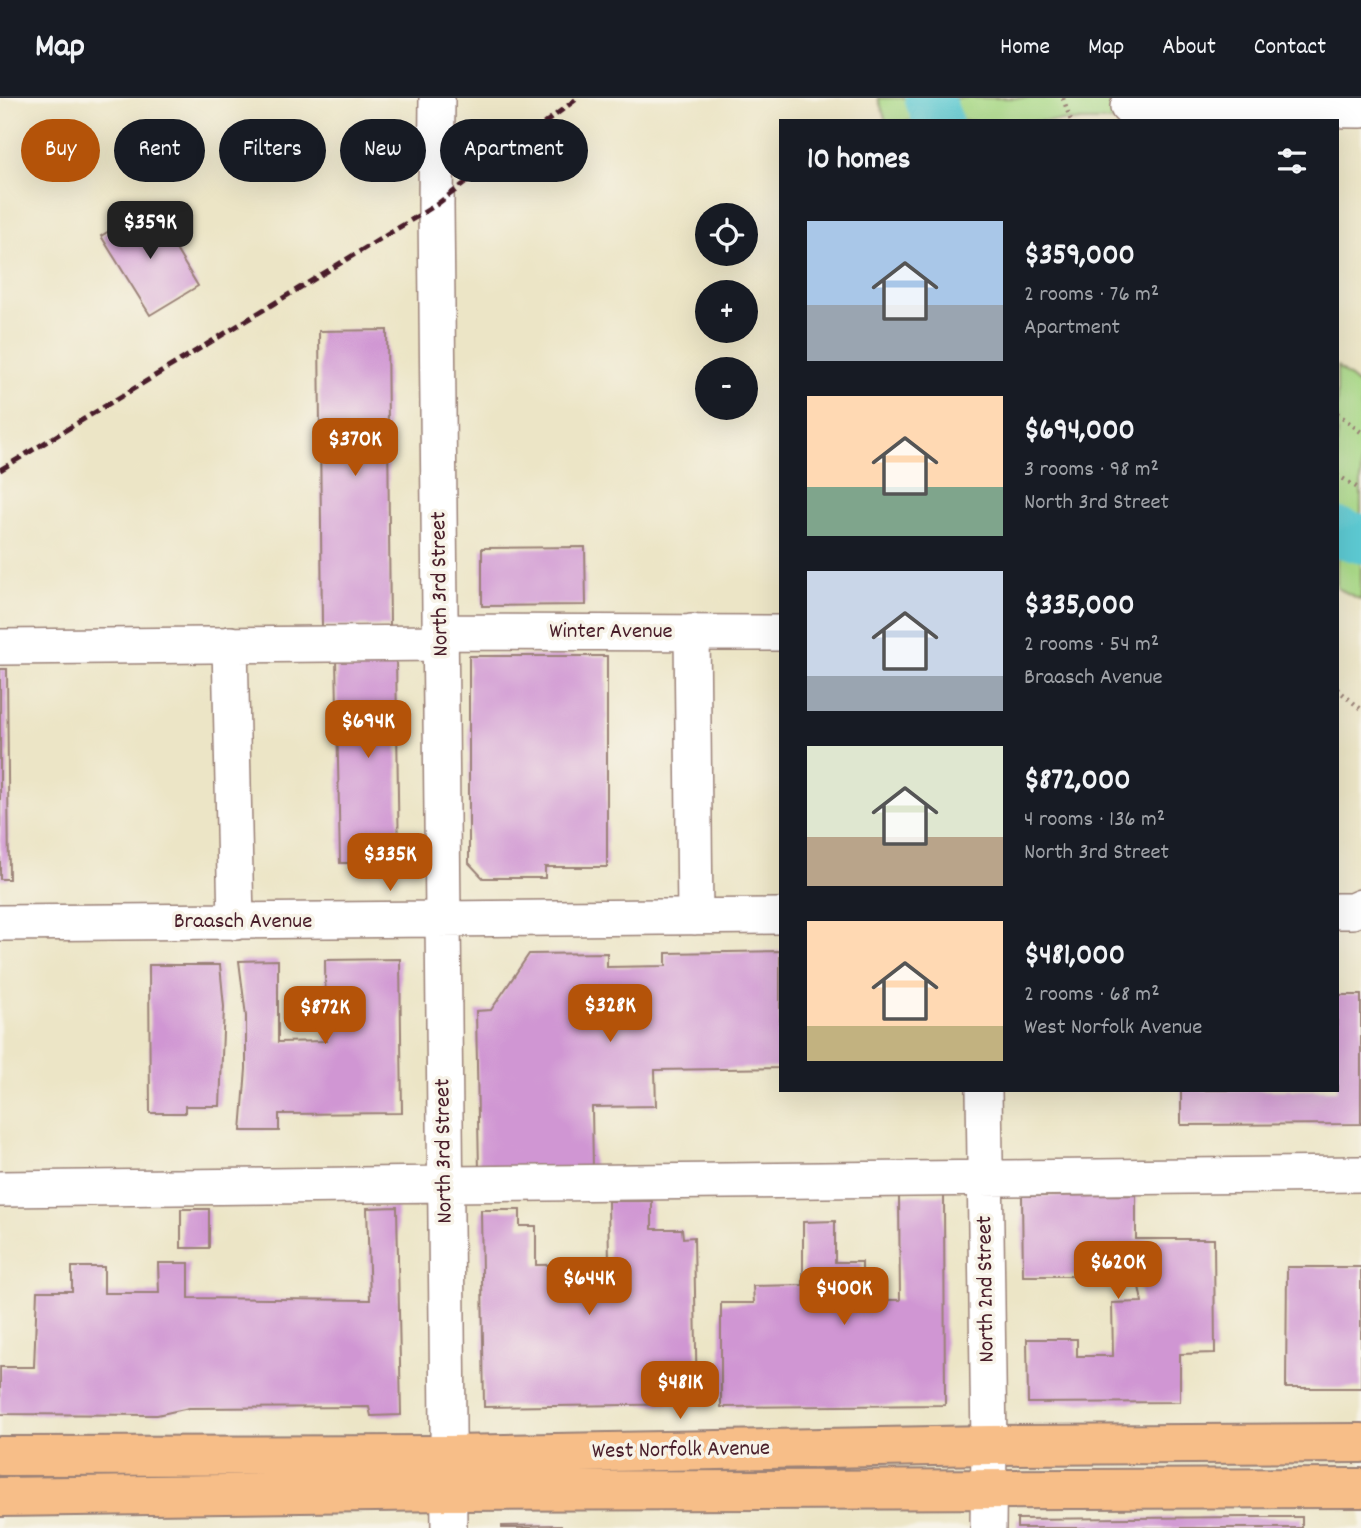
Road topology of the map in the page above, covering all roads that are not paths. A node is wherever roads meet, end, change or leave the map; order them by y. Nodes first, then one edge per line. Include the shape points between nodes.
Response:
1 (437, 98) edge
2 (1128, 107) dead end
3 (1361, 110) edge
4 (692, 632) junction
5 (779, 633) edge
6 (442, 638) junction
7 (230, 644) junction
8 (0, 647) edge
9 (779, 916) edge
10 (695, 917) junction
11 (443, 920) junction
12 (236, 922) junction
13 (0, 923) edge
14 (984, 1092) edge
15 (1361, 1174) edge
16 (985, 1178) junction
17 (445, 1185) junction
18 (0, 1189) edge
19 (1361, 1443) edge
20 (989, 1445) junction
21 (0, 1456) edge
22 (1361, 1488) edge
23 (988, 1489) junction
24 (449, 1491) edge
25 (0, 1497) edge
26 (988, 1528) edge

1 - 6 street, North 3rd Street
2 - 3 street
4 - 5 street, Winter Avenue
4 - 6 street, Winter Avenue
4 - 10 street
6 - 7 street, Winter Avenue
6 - 11 street, North 3rd Street
7 - 8 street, Winter Avenue
7 - 12 street
9 - 10 street, Braasch Avenue
10 - 11 street, Braasch Avenue
11 - 12 street, Braasch Avenue
11 - 17 street, North 3rd Street
12 - 13 street, Braasch Avenue
14 - 16 street, North 2nd Street
15 - 16 street
16 - 17 street
16 - 20 street, North 2nd Street
17 - 18 street
17 - 24 street, North 3rd Street
19 - 20 main road, West Norfolk Avenue
20 - 23 street, North 2nd Street
20 - 24 main road, West Norfolk Avenue
21 - 24 main road, West Norfolk Avenue
22 - 23 main road, West Norfolk Avenue
23 - 24 main road, West Norfolk Avenue
23 - 26 street, North 2nd Street
24 - 25 main road, West Norfolk Avenue

